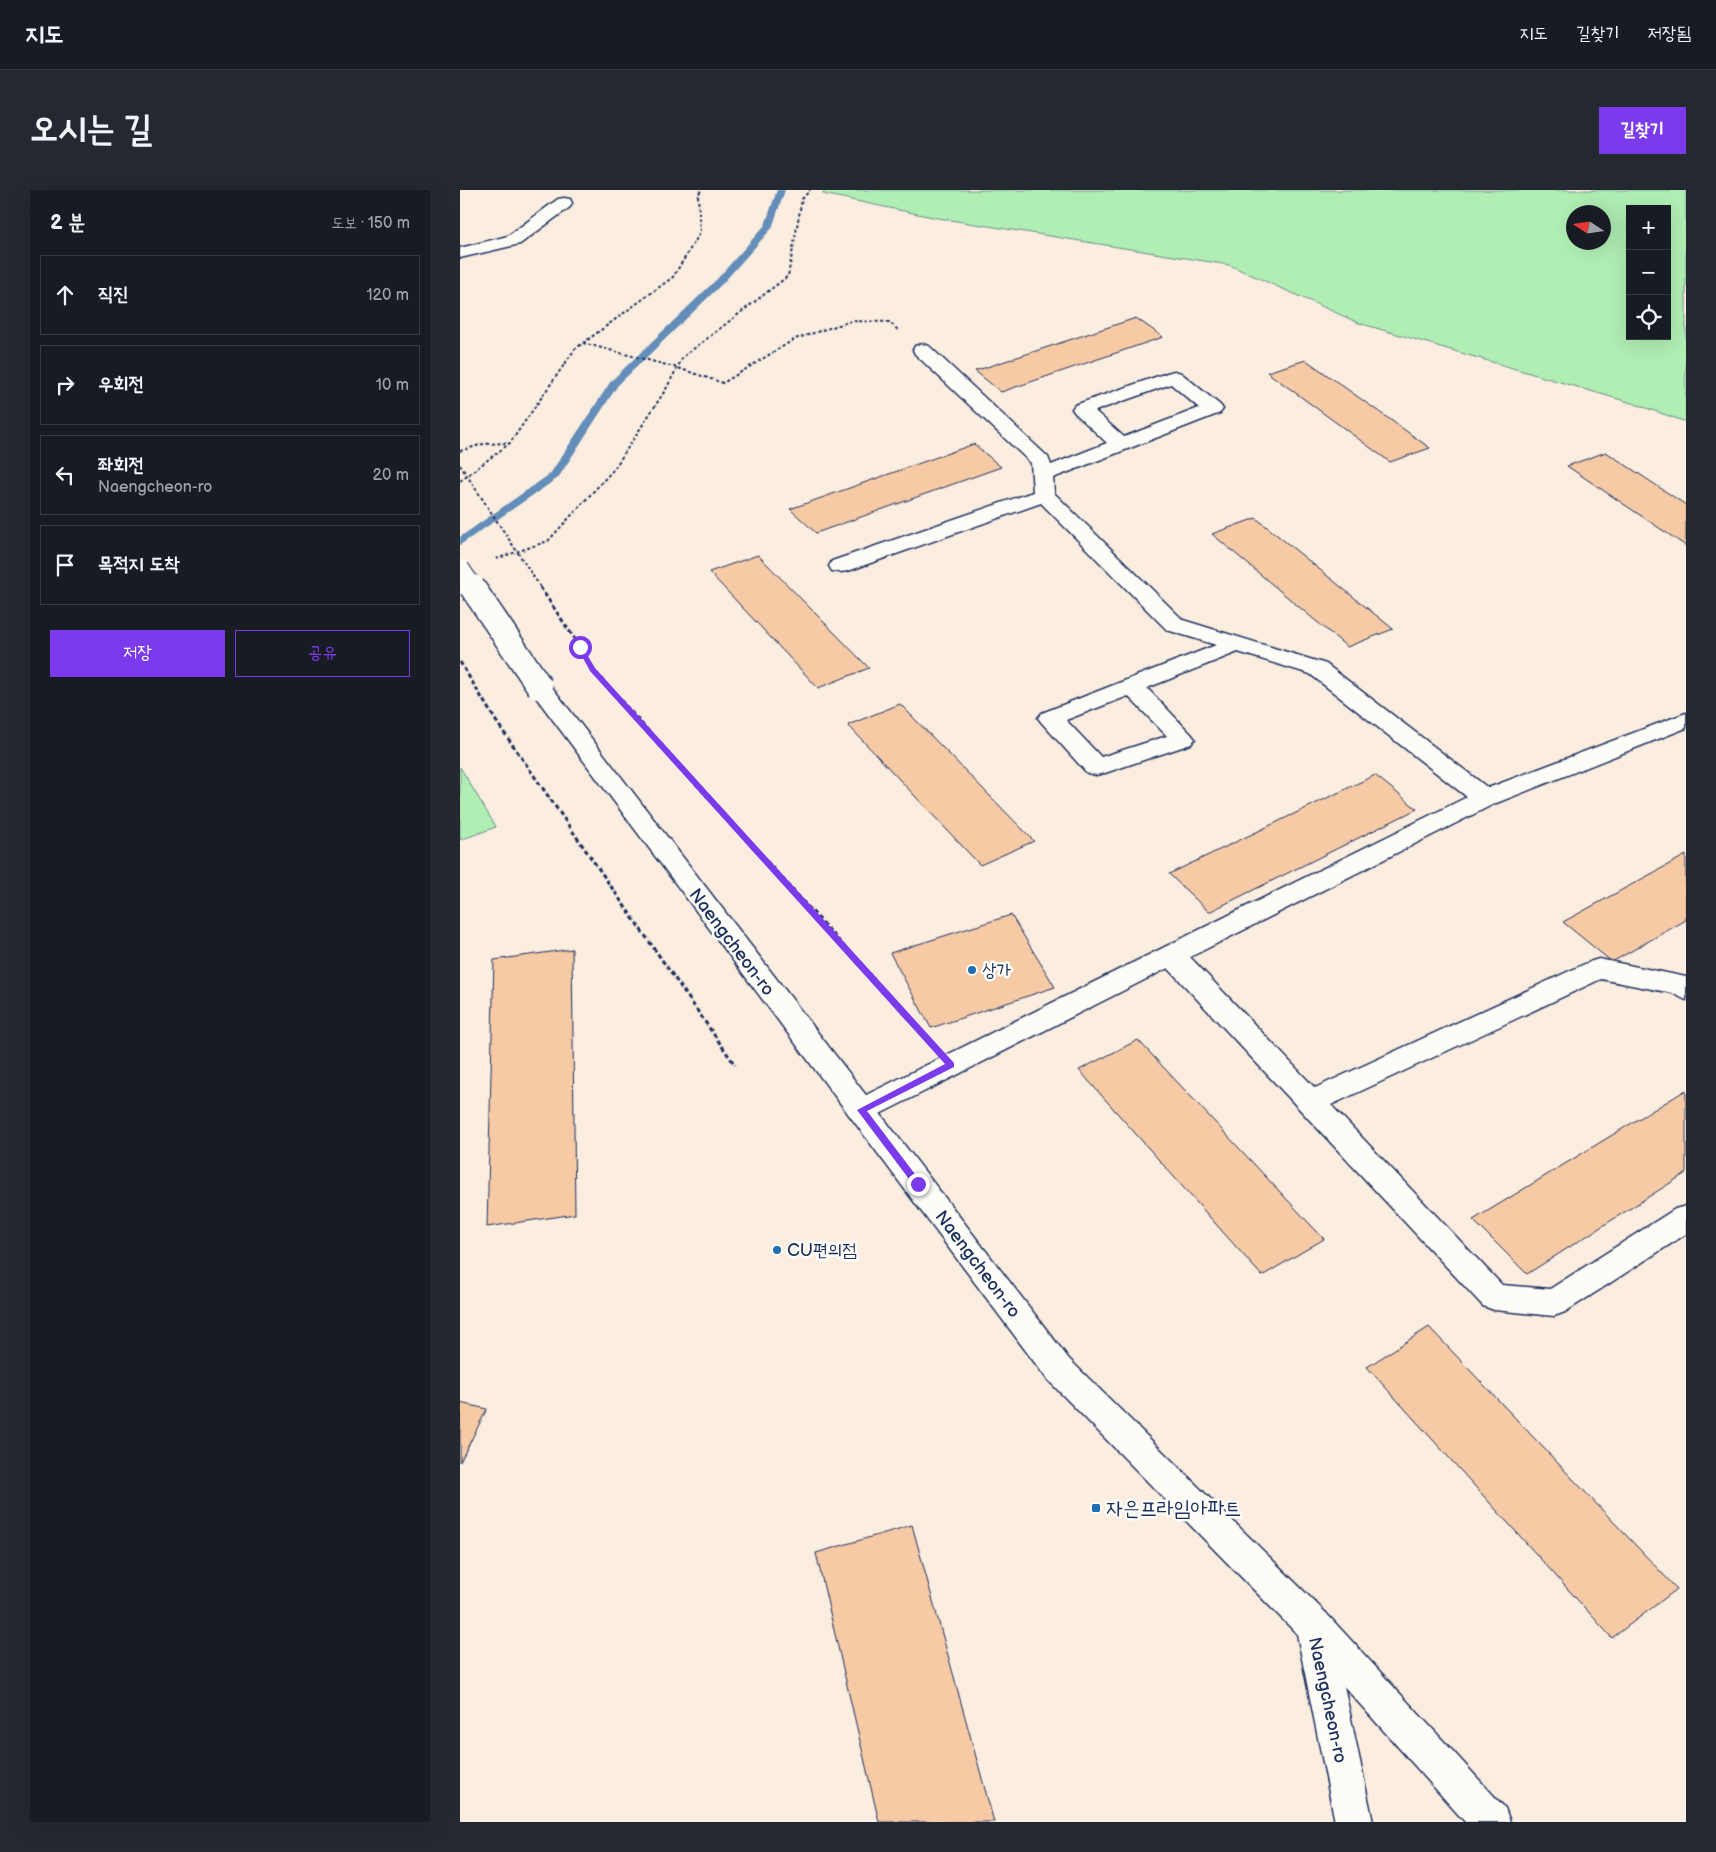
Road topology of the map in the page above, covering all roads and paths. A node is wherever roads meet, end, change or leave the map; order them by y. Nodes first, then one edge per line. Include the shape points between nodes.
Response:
1 (702, 190) edge
2 (810, 190) edge
3 (564, 203) dead end
4 (460, 253) edge
5 (583, 342) junction
6 (922, 350) joint
7 (678, 368) junction
8 (510, 443) junction
9 (1121, 445) junction
10 (460, 451) edge
11 (460, 465) edge
12 (460, 481) edge
13 (1044, 485) junction
14 (494, 560) dead end
15 (840, 566) dead end
16 (460, 568) edge
17 (1238, 644) junction
18 (460, 662) edge
19 (1132, 686) junction
20 (1686, 720) edge
21 (1485, 798) junction
22 (1172, 955) junction
23 (1686, 990) edge
24 (735, 1065) dead end
25 (951, 1065) junction
26 (1311, 1102) junction
27 (862, 1110) junction
28 (1686, 1218) edge
29 (1312, 1625) junction
30 (1354, 1822) edge
31 (1491, 1822) edge

1 - 5 path via 698,194 700,233 672,277
2 - 7 path via 802,199 788,276 683,358
3 - 4 main road via 514,240
5 - 7 path
5 - 8 path
6 - 7 path via 889,322 851,321 795,339 723,383
6 - 13 main road via 1041,462
7 - 14 path via 614,469 548,541
8 - 10 path via 483,444
8 - 12 path
9 - 9 main road via 1185,420 1213,409 1174,377 1082,410
9 - 13 main road
11 - 25 path, bridge via 592,669
13 - 15 main road
13 - 17 main road via 1175,626
16 - 27 main road, Naengcheon-ro, bridge via 540,687
17 - 19 main road
17 - 21 main road via 1318,668
18 - 24 path via 496,721
19 - 19 main road via 1050,718 1096,766 1183,739
20 - 21 main road
21 - 22 main road
22 - 25 main road
22 - 26 main road
23 - 26 main road via 1680,985 1598,969
25 - 27 main road
26 - 28 main road via 1494,1296 1554,1303
27 - 29 main road, Naengcheon-ro via 1058,1369
29 - 30 main road, Naengcheon-ro
29 - 31 main road

